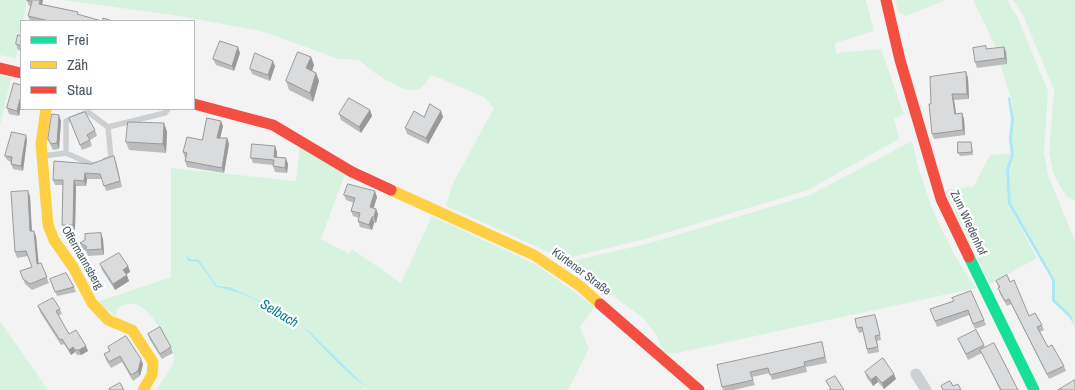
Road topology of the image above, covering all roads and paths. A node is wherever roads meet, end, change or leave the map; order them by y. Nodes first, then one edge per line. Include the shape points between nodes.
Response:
1 (886, 0) edge
2 (0, 68) edge
3 (20, 73) edge
4 (195, 104) edge
5 (46, 110) edge
6 (167, 110) edge
7 (108, 126) junction
8 (66, 153) junction
9 (42, 156) junction
10 (916, 374) dead end
11 (142, 390) edge
12 (699, 390) edge
13 (926, 390) edge
14 (1034, 390) edge

1 - 14 street, Zum Wiedenhof via 941,200
2 - 3 street
4 - 12 street, Kürtener Straße via 273,125 352,172 550,264
5 - 9 street, Offermannsberg
6 - 7 lane
7 - 8 lane via 88,112 66,121
7 - 8 lane via 111,158 93,165
8 - 9 lane
9 - 11 street, Offermannsberg via 48,225 54,240 92,303 108,320 132,330 153,362 152,375
10 - 13 street

